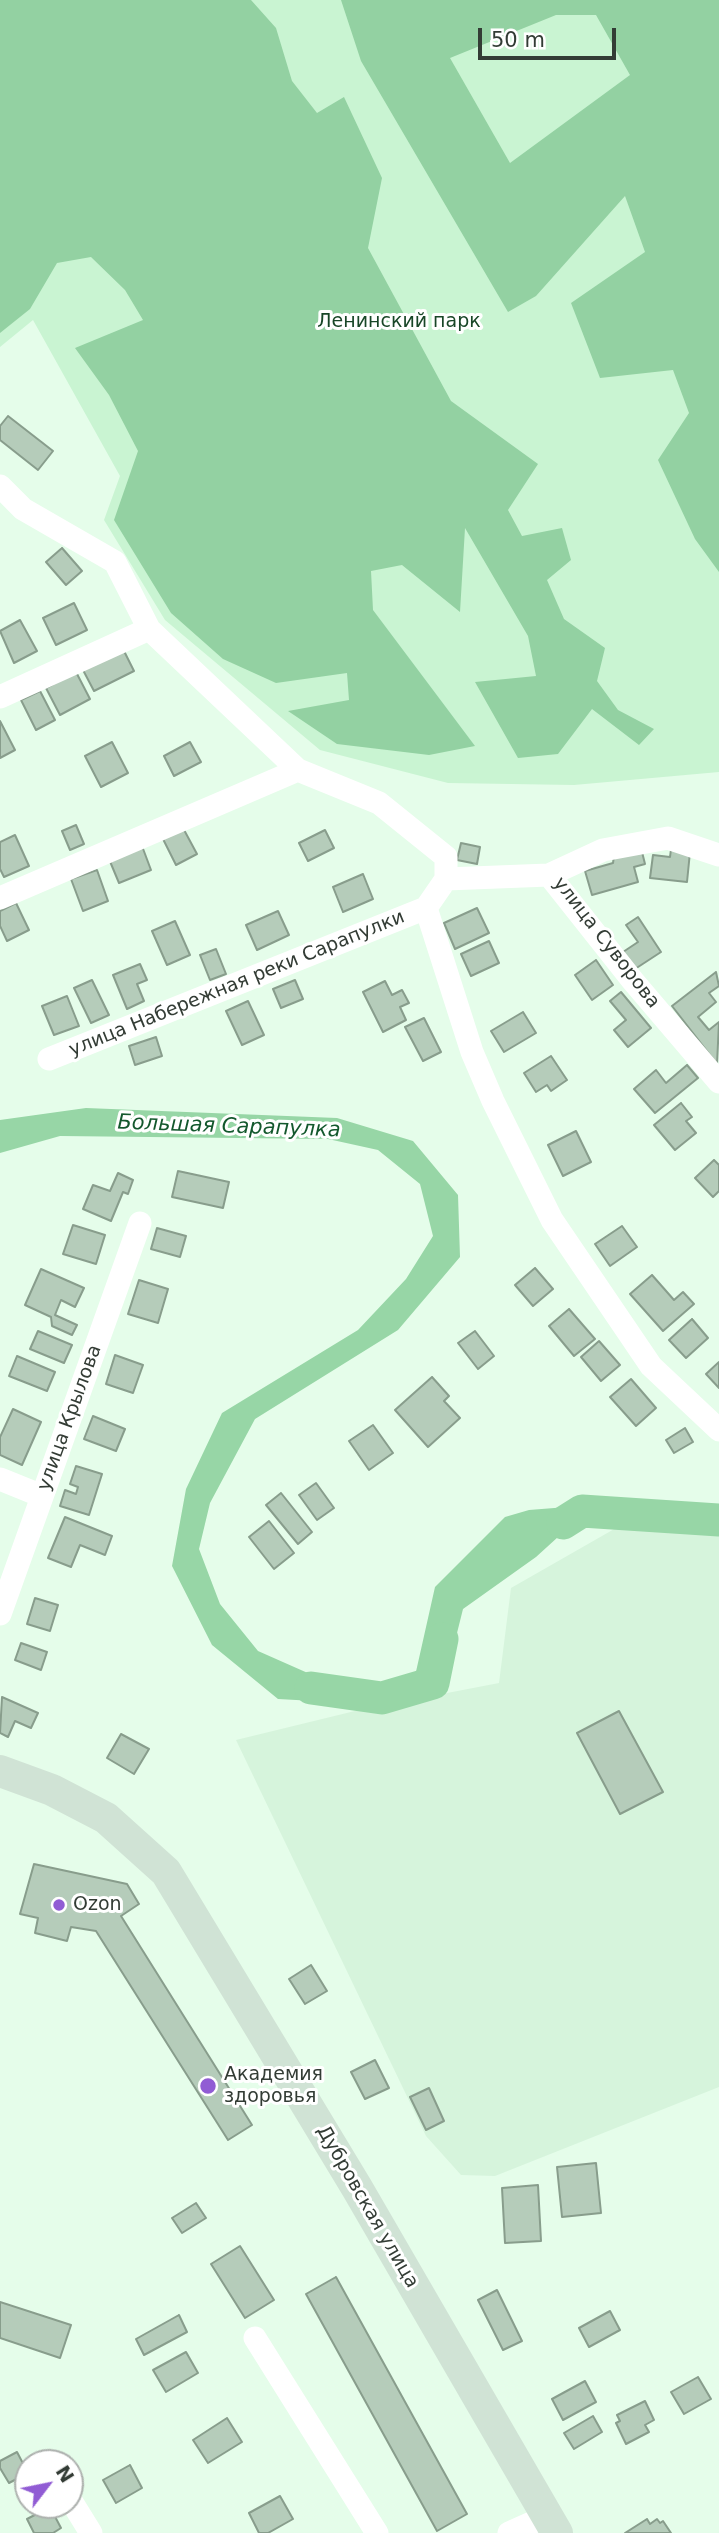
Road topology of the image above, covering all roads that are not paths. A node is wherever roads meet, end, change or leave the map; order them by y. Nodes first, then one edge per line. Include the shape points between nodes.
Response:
1 (0, 486) edge
2 (149, 629) junction
3 (0, 697) edge
4 (298, 770) junction
5 (719, 855) edge
6 (549, 874) junction
7 (446, 879) junction
8 (0, 898) edge
9 (426, 908) junction
10 (49, 1059) dead end
11 (719, 1082) edge
12 (139, 1223) dead end
13 (719, 1430) edge
14 (0, 1479) edge
15 (42, 1496) junction
16 (0, 1614) edge
17 (0, 1771) edge
18 (255, 2337) dead end
19 (552, 2524) edge
20 (377, 2533) edge
21 (509, 2533) edge

1 - 2 street via 23,509 115,562
2 - 3 street
2 - 4 street
4 - 7 street via 379,803 446,857
4 - 8 street
5 - 6 street, улица Суворова via 668,838 603,850
6 - 7 street
6 - 11 street, улица Суворова
7 - 9 street, улица Набережная реки Сарапулки
9 - 10 street, улица Набережная реки Сарапулки
9 - 13 street, улица Набережная реки Сарапулки via 472,1052 552,1220 651,1366
12 - 15 street, улица Крылова
14 - 15 street
15 - 16 street, улица Крылова
17 - 19 street, Дубровская улица via 52,1790 106,1818 166,1872
18 - 20 street
19 - 21 street

